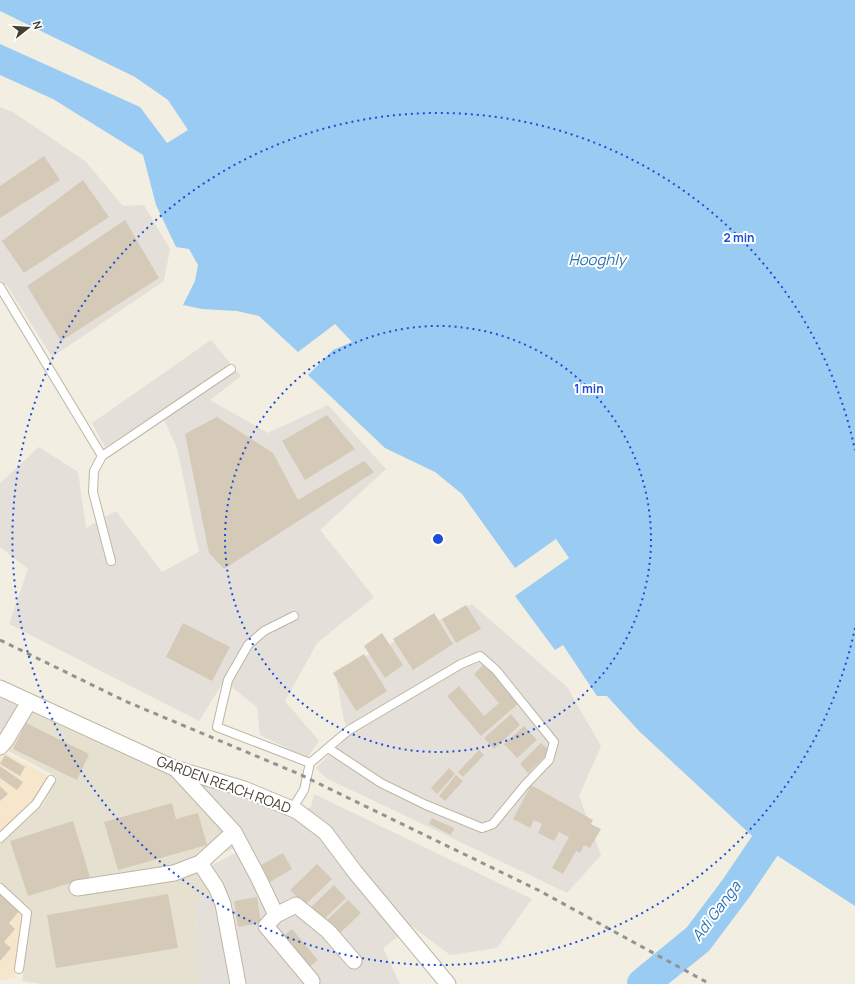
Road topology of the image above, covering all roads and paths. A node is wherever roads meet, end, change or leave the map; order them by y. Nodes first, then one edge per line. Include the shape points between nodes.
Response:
1 (0, 289) edge
2 (231, 369) dead end
3 (102, 456) junction
4 (111, 561) dead end
5 (294, 616) dead end
6 (0, 688) edge
7 (29, 702) junction
8 (0, 747) edge
9 (328, 748) junction
10 (310, 763) junction
11 (174, 768) junction
12 (51, 780) dead end
13 (292, 809) junction
14 (234, 832) junction
15 (0, 838) edge
16 (200, 864) junction
17 (0, 888) edge
18 (77, 888) dead end
19 (276, 915) junction
20 (354, 961) dead end
21 (19, 969) dead end
22 (312, 981) dead end
23 (238, 984) edge
24 (448, 984) edge

1 - 3 lane
2 - 3 lane
3 - 4 lane via 94,471 93,492
5 - 10 lane via 264,631 248,645 228,680 217,727
6 - 7 street, GARDEN REACH ROAD
7 - 8 street
7 - 11 street, GARDEN REACH ROAD
9 - 9 lane via 381,783 426,806 482,828 493,824 549,760 554,742 496,670 480,656 461,664 349,730
9 - 10 lane
10 - 13 lane via 304,790
11 - 13 street, GARDEN REACH ROAD via 244,789
11 - 14 street
12 - 15 lane via 36,804
13 - 24 street, GARDEN REACH ROAD via 325,832
14 - 16 street
14 - 19 street
16 - 18 street via 174,873
16 - 23 street via 216,887 223,904
17 - 21 lane via 27,914
19 - 20 street via 296,905 328,931
19 - 22 street via 266,926

